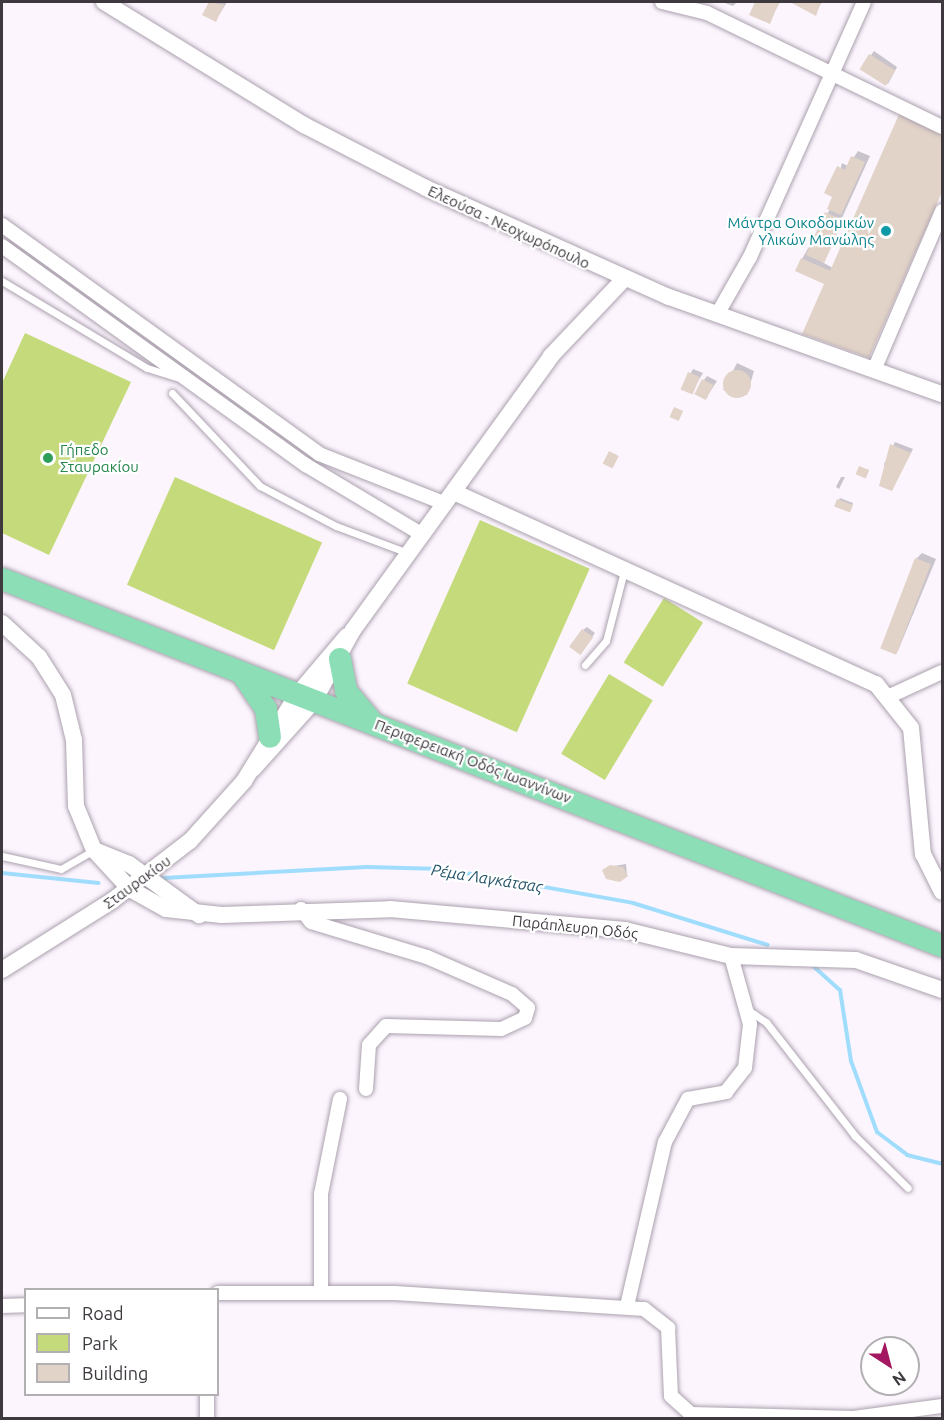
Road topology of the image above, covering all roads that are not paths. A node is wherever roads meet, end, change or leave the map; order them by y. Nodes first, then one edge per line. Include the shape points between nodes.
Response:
1 (104, 2) edge
2 (662, 2) edge
3 (864, 2) edge
4 (832, 74) junction
5 (942, 126) edge
6 (942, 211) edge
7 (2, 225) edge
8 (2, 246) edge
9 (624, 279) junction
10 (2, 281) edge
11 (718, 313) junction
12 (874, 370) junction
13 (185, 378) junction
14 (172, 393) dead end
15 (942, 394) edge
16 (450, 498) junction
17 (423, 535) junction
18 (410, 553) junction
19 (624, 569) junction
20 (2, 579) edge
21 (2, 623) edge
22 (353, 630) junction
23 (340, 659) junction
24 (585, 665) dead end
25 (942, 672) edge
26 (243, 675) junction
27 (890, 696) junction
28 (305, 698) junction
29 (372, 722) junction
30 (270, 737) junction
31 (253, 769) junction
32 (94, 850) junction
33 (2, 856) edge
34 (147, 876) junction
35 (130, 889) junction
36 (942, 892) edge
37 (302, 909) junction
38 (199, 915) junction
39 (942, 946) edge
40 (731, 956) junction
41 (2, 970) edge
42 (942, 990) edge
43 (748, 1011) junction
44 (366, 1089) dead end
45 (340, 1099) dead end
46 (908, 1188) dead end
47 (321, 1291) junction
48 (219, 1293) edge
49 (24, 1305) edge
50 (2, 1306) edge
51 (627, 1306) junction
52 (207, 1396) edge
53 (942, 1406) edge
54 (684, 1414) edge
55 (207, 1419) edge

1 - 9 street, Ελεούσα - Νεοχωρόπουλο via 332,140
2 - 4 street via 707,13
3 - 4 street
4 - 5 street
4 - 11 street via 750,257
6 - 12 street
7 - 16 street via 325,458
8 - 13 street
9 - 11 street, Ελεούσα - Νεοχωρόπουλο
9 - 16 street via 551,356
10 - 13 lane via 147,368
11 - 12 street, Ελεούσα - Νεοχωρόπουλο
12 - 15 street, Ελεούσα - Νεοχωρόπουλο
13 - 17 street via 320,475
14 - 18 lane via 260,486 336,526
16 - 17 street
16 - 19 street
17 - 18 street
18 - 22 street
19 - 24 lane via 609,632
19 - 27 street via 850,670
20 - 26 highway, Περιφερειακή Οδός Ιωαννίνων
21 - 32 street, Παράπλευρη Οδός via 39,657 63,694 73,733 76,806
22 - 23 street
22 - 28 street
23 - 28 street
23 - 29 highway via 346,691
25 - 27 street
26 - 28 highway, Περιφερειακή Οδός Ιωαννίνων
26 - 30 highway via 266,709
27 - 36 street via 914,738 923,854
28 - 29 highway, Περιφερειακή Οδός Ιωαννίνων
28 - 30 street
28 - 31 street
29 - 39 highway, Περιφερειακή Οδός Ιωαννίνων
30 - 31 street
31 - 34 street, Σταυρακίου via 203,827
32 - 33 lane via 61,869
32 - 34 street
32 - 35 street, Παράπλευρη Οδός
34 - 35 street, Σταυρακίου
34 - 38 street
35 - 38 street, Παράπλευρη Οδός via 166,909
35 - 41 street, Σταυρακίου
37 - 38 street, Παράπλευρη Οδός
37 - 40 street, Παράπλευρη Οδός via 390,909 625,930
37 - 44 street via 310,922 411,951 505,990 528,1008 525,1018 501,1029 386,1026 369,1045
40 - 42 street, Παράπλευρη Οδός via 836,956 874,964
40 - 43 street
43 - 46 lane via 766,1022 855,1136
43 - 51 street via 749,1051 738,1081 723,1094 688,1099 665,1142
45 - 47 street via 320,1206
47 - 48 street
47 - 51 street
49 - 50 street
51 - 54 street via 655,1313 668,1328 670,1391
52 - 55 street
53 - 54 street via 854,1418

